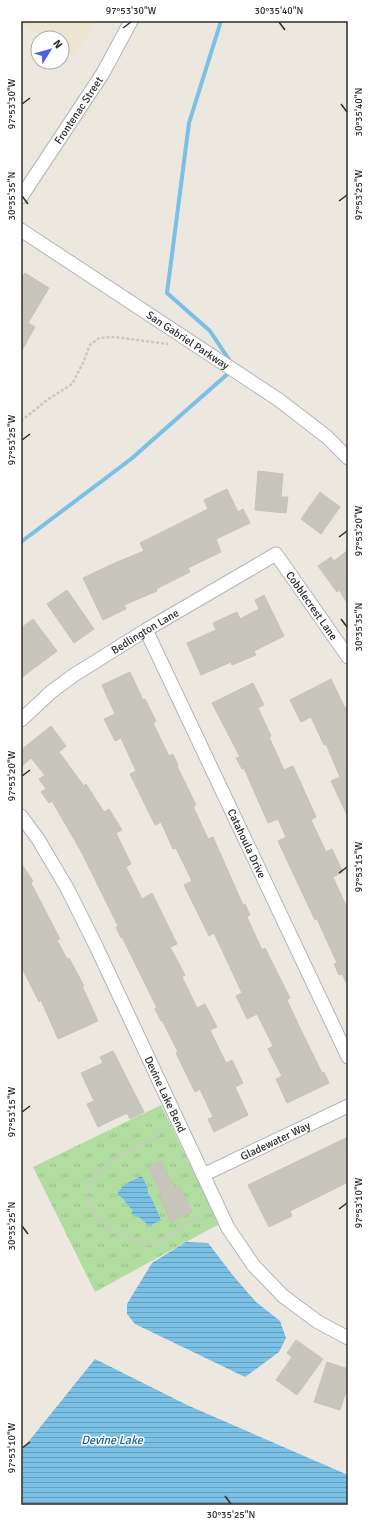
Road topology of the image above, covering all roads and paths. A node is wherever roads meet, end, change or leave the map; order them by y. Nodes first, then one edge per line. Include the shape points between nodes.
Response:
1 (131, 21) edge
2 (23, 188) edge
3 (21, 230) edge
4 (168, 344) dead end
5 (21, 421) edge
6 (348, 458) edge
7 (276, 554) joint
8 (146, 630) junction
9 (348, 657) edge
10 (21, 720) edge
11 (21, 816) edge
12 (348, 1057) edge
13 (348, 1106) edge
14 (161, 1128) dead end
15 (203, 1175) junction
16 (206, 1212) dead end
17 (348, 1338) edge

1 - 2 street, Frontenac Street via 102,73
3 - 6 street, San Gabriel Parkway via 279,400
4 - 5 path via 114,337 99,338 90,345 72,384
7 - 8 street, Bedlington Lane
7 - 9 street, Cobblecrest Lane
8 - 10 street, Bedlington Lane via 74,675
8 - 12 street, Catahoula Drive
11 - 15 street, Devine Lake Bend via 68,888
13 - 15 street, Gladewater Way
14 - 16 path via 156,1138 131,1149 98,1171 89,1189 90,1206 105,1223 130,1240 145,1244 159,1242
15 - 17 street, Devine Lake Bend via 228,1228 254,1266 284,1296 318,1322

